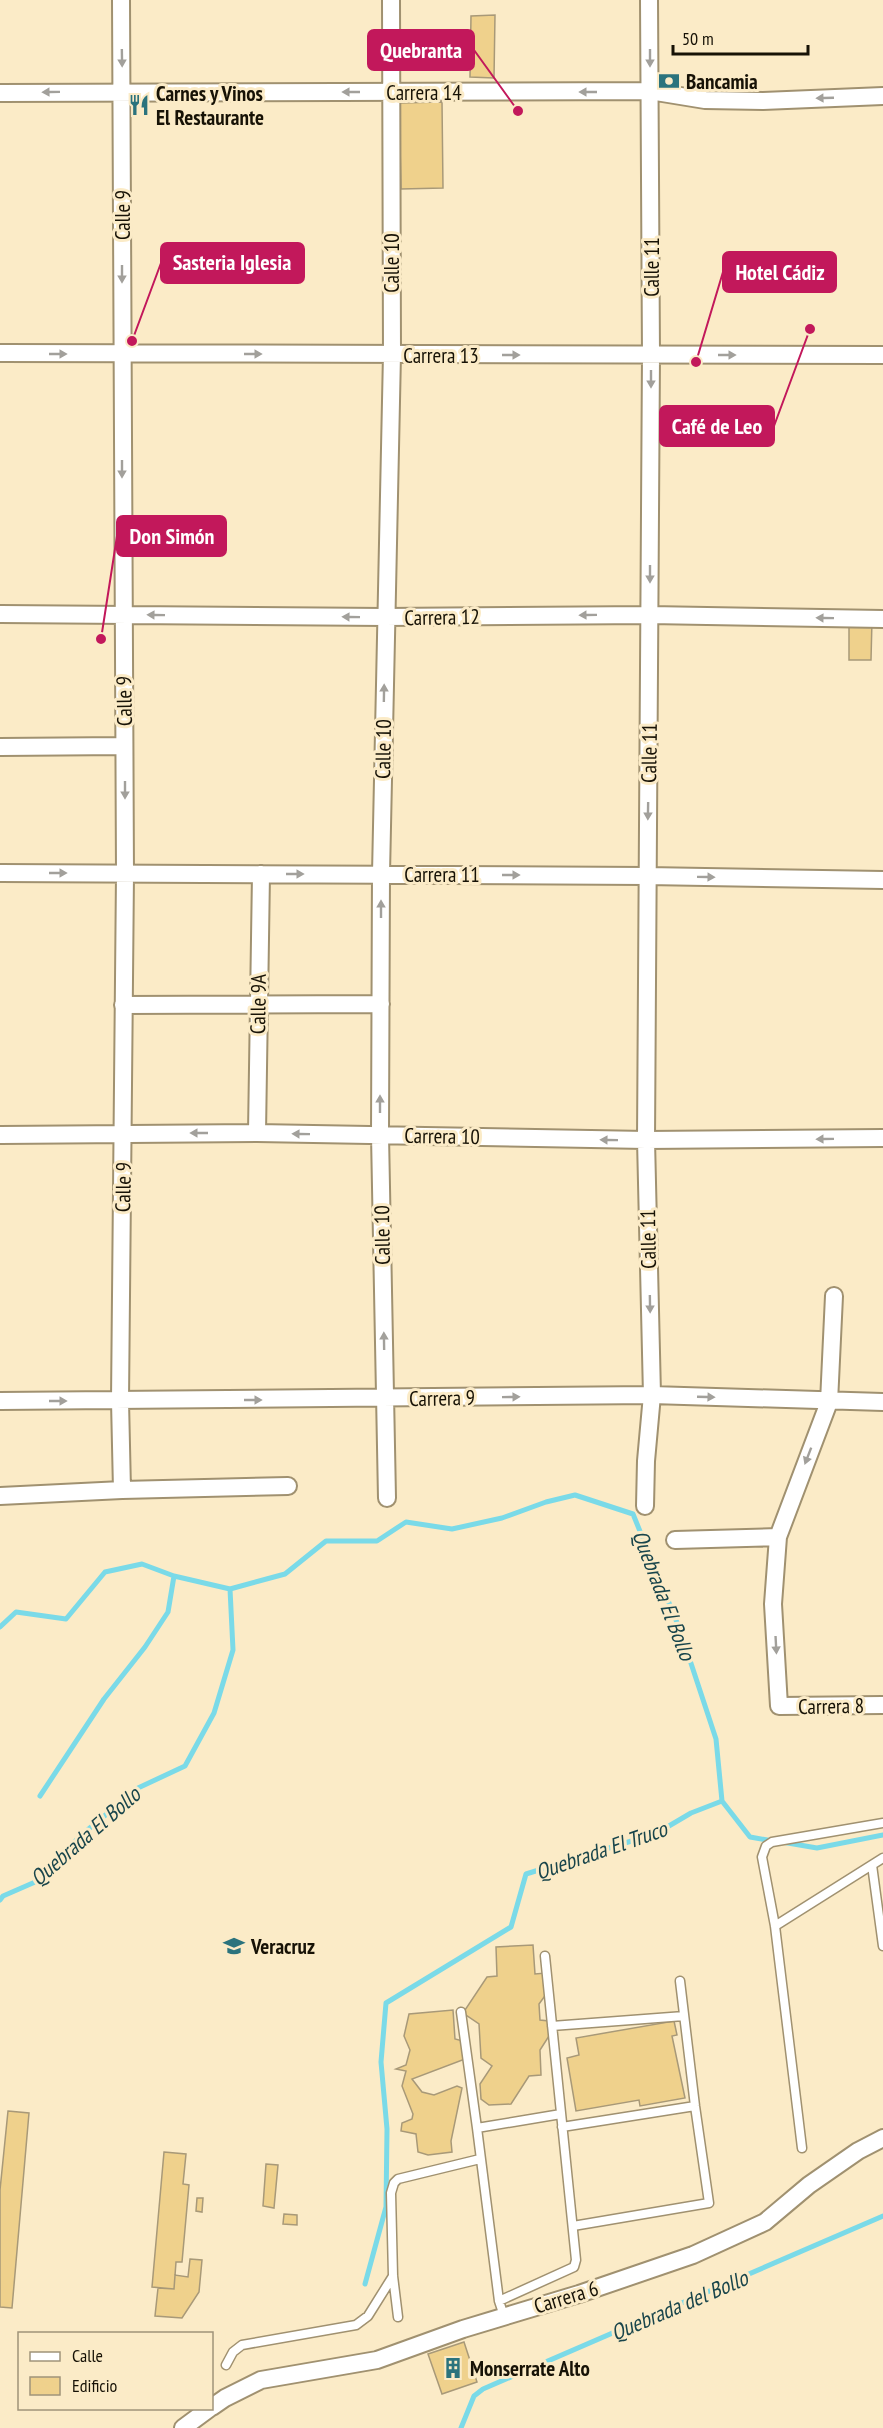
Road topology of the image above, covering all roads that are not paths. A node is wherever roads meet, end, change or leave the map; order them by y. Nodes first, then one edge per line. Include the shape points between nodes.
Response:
1 (121, 0) edge
2 (391, 0) edge
3 (650, 0) edge
4 (123, 91) junction
5 (650, 91) junction
6 (0, 93) edge
7 (390, 93) junction
8 (883, 96) edge
9 (0, 353) edge
10 (122, 354) junction
11 (392, 354) junction
12 (651, 355) junction
13 (883, 355) edge
14 (0, 614) edge
15 (122, 615) junction
16 (650, 615) junction
17 (386, 617) junction
18 (883, 619) edge
19 (124, 746) junction
20 (0, 747) edge
21 (0, 873) edge
22 (125, 874) junction
23 (261, 874) junction
24 (381, 874) junction
25 (647, 876) junction
26 (883, 880) edge
27 (381, 1004) junction
28 (123, 1005) junction
29 (258, 1005) junction
30 (124, 1133) junction
31 (257, 1133) junction
32 (0, 1135) edge
33 (380, 1135) junction
34 (883, 1138) edge
35 (646, 1140) junction
36 (834, 1296) dead end
37 (652, 1395) junction
38 (385, 1399) junction
39 (0, 1401) edge
40 (120, 1401) junction
41 (829, 1402) junction
42 (883, 1402) edge
43 (288, 1486) dead end
44 (122, 1490) junction
45 (0, 1496) edge
46 (387, 1498) dead end
47 (645, 1506) dead end
48 (778, 1537) junction
49 (675, 1540) dead end
50 (883, 1705) edge
51 (883, 1823) edge
52 (883, 1858) edge
53 (872, 1865) junction
54 (776, 1926) junction
55 (883, 1946) edge
56 (545, 1956) dead end
57 (680, 1981) dead end
58 (461, 2012) dead end
59 (684, 2016) junction
60 (552, 2026) junction
61 (695, 2106) junction
62 (561, 2114) junction
63 (562, 2127) junction
64 (477, 2128) junction
65 (883, 2139) edge
66 (802, 2148) dead end
67 (480, 2159) junction
68 (573, 2226) junction
69 (393, 2276) junction
70 (501, 2308) junction
71 (398, 2317) dead end
72 (226, 2365) dead end
73 (215, 2405) edge
74 (208, 2410) edge
75 (183, 2428) edge

1 -> 4 street, Calle 9
2 - 7 street, Calle 10
3 -> 5 street, Calle 11
4 -> 6 street, Carrera 14
7 -> 4 street, Carrera 14
4 -> 10 street, Calle 9
5 -> 7 street, Carrera 14
8 -> 5 street, Carrera 14 via 705,100
5 - 12 street, Calle 11
7 - 11 street, Calle 10
9 -> 10 street, Carrera 13
10 -> 11 street, Carrera 13
10 -> 15 street, Calle 9
11 -> 12 street, Carrera 13
11 - 17 street, Calle 10
12 -> 13 street, Carrera 13
12 -> 16 street, Calle 11
14 - 15 street, Carrera 12
17 -> 15 street, Carrera 12
15 - 19 street, Calle 9
16 -> 17 street, Carrera 12
18 -> 16 street, Carrera 12
16 -> 25 street, Calle 11
24 -> 17 street, Calle 10
19 - 20 street
19 -> 22 street, Calle 9
21 -> 22 street, Carrera 11
22 - 23 street, Carrera 11
22 - 28 street, Calle 9
23 -> 24 street, Carrera 11
23 - 29 street, Calle 9A
24 -> 25 street, Carrera 11
27 -> 24 street, Calle 10
25 -> 26 street, Carrera 11
25 - 35 street, Calle 11
27 - 29 street
33 -> 27 street, Calle 10
28 - 29 street
28 - 30 street, Calle 9
29 - 31 street, Calle 9A
31 -> 30 street, Carrera 10
30 - 32 street, Carrera 10
30 - 40 street, Calle 9
33 -> 31 street, Carrera 10
35 -> 33 street, Carrera 10
38 -> 33 street, Calle 10
34 -> 35 street, Carrera 10
35 -> 37 street, Calle 11
36 - 41 street
38 -> 37 street, Carrera 9
37 -> 41 street, Carrera 9
37 - 47 street, Calle 11
40 -> 38 street, Carrera 9
38 - 46 street, Calle 10
39 -> 40 street, Carrera 9
40 - 44 street, Calle 9
41 - 42 street, Carrera 9
41 -> 48 street
43 - 44 street
44 - 45 street
48 - 49 street
48 -> 50 street, Carrera 8 via 774,1604 779,1706
51 - 54 lane via 766,1846 762,1857
52 - 53 lane
53 - 54 lane
53 - 55 lane
54 - 66 lane
56 - 60 lane
57 - 59 lane
58 - 64 lane
59 - 60 lane
59 - 61 lane
60 - 62 lane
61 - 63 lane
61 - 68 lane via 709,2203
62 - 63 lane
62 - 64 lane
63 - 68 lane
64 - 67 lane
65 - 70 street, Carrera 6 via 858,2151 809,2185 765,2222 693,2255 579,2294
67 - 69 lane via 394,2183
67 - 70 lane
68 - 70 lane via 574,2267
69 - 71 lane
69 - 72 lane via 368,2316 356,2325 242,2345 232,2352
70 - 73 street, Carrera 6 via 377,2361 261,2379
74 - 75 street, Carrera 6

